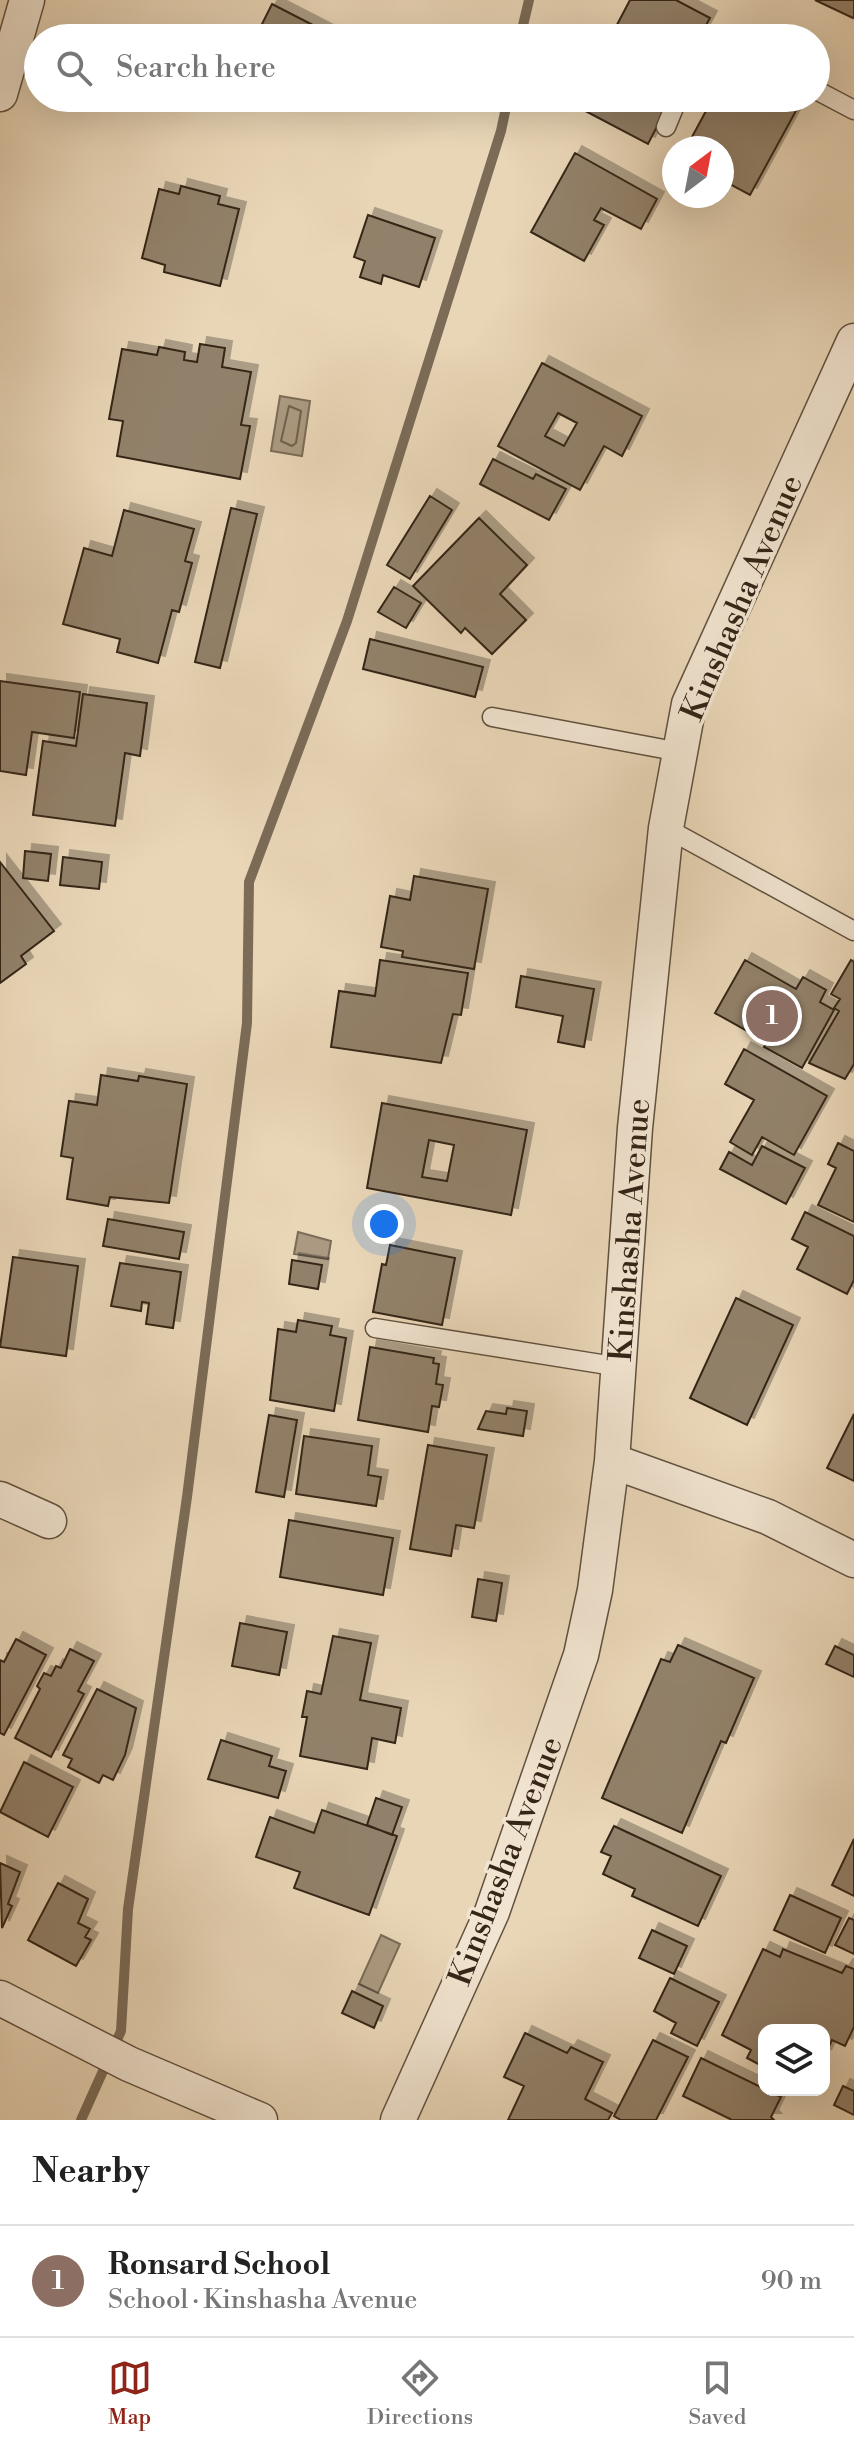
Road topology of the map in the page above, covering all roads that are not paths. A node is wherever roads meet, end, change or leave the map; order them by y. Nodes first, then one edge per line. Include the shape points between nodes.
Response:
1 (27, 0) edge
2 (0, 94) edge
3 (830, 97) edge
4 (854, 110) edge
5 (672, 112) edge
6 (666, 127) dead end
7 (854, 341) edge
8 (492, 717) dead end
9 (680, 752) junction
10 (666, 828) junction
11 (854, 931) edge
12 (375, 1328) dead end
13 (620, 1367) junction
14 (612, 1461) junction
15 (0, 1499) edge
16 (49, 1521) dead end
17 (854, 1560) edge
18 (0, 1998) edge
19 (260, 2120) edge
20 (398, 2120) edge

1 - 2 street
3 - 4 lane
5 - 6 lane
7 - 9 street, Kinshasha Avenue via 689,704
8 - 9 lane
9 - 10 street, Kinshasha Avenue
10 - 11 lane
10 - 13 street, Kinshasha Avenue via 635,1128
12 - 13 lane
13 - 14 street, Kinshasha Avenue
14 - 17 street via 768,1517
14 - 20 street, Kinshasha Avenue via 595,1590 572,1682 492,1912
15 - 16 street
18 - 19 street via 129,2064

